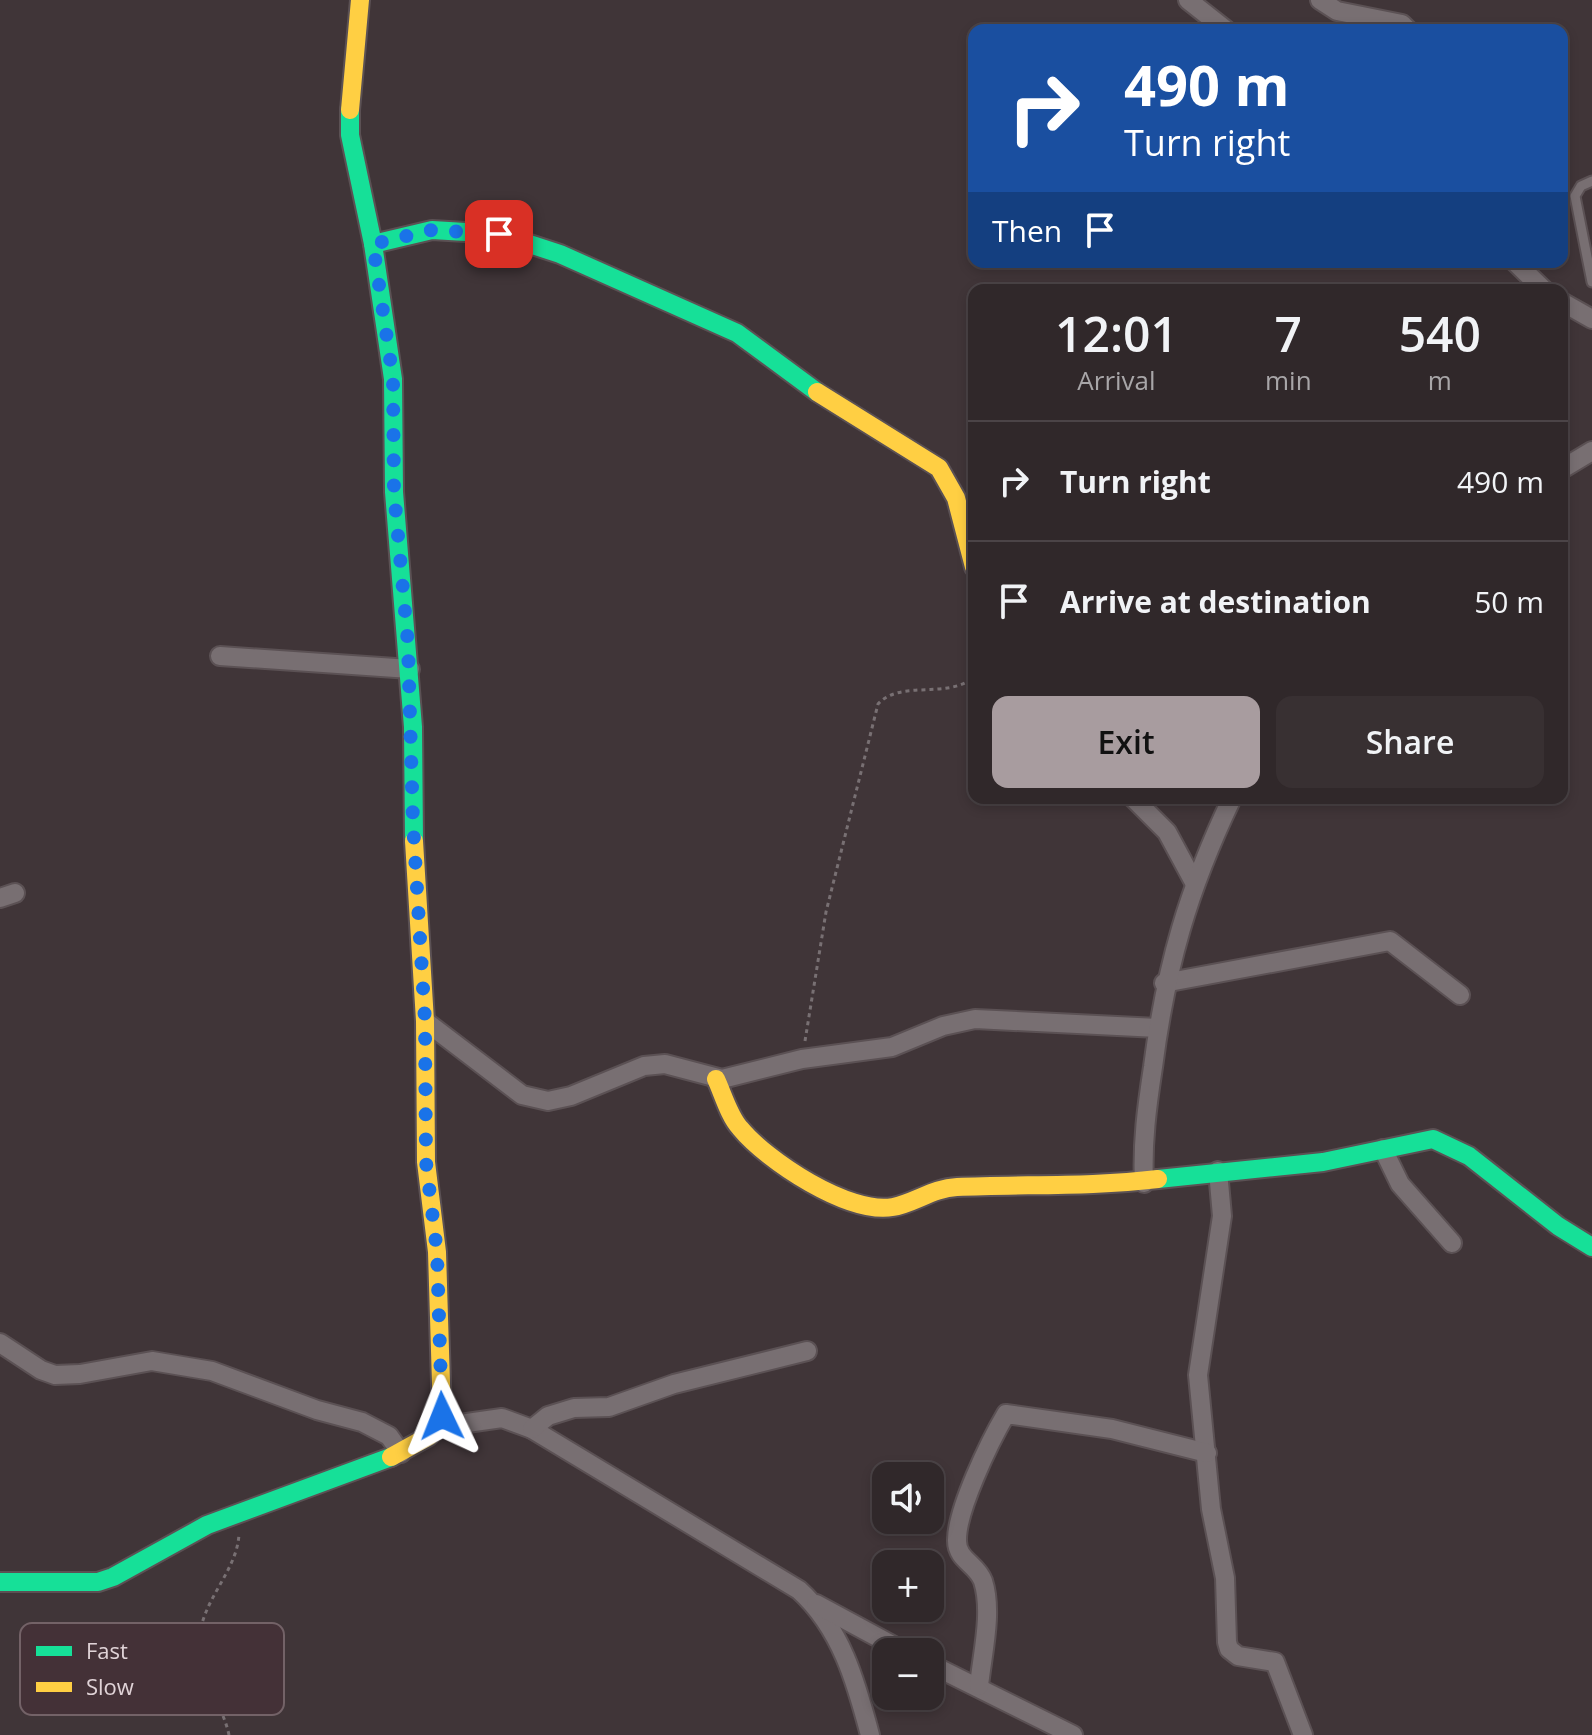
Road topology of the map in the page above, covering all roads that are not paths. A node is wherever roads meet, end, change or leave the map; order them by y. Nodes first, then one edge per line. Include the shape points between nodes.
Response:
1 (360, 0) edge
2 (1188, 0) edge
3 (1320, 0) edge
4 (1218, 24) edge
5 (1402, 24) edge
6 (1592, 181) edge
7 (373, 244) junction
8 (1521, 268) edge
9 (1592, 282) edge
10 (1538, 284) edge
11 (1568, 305) edge
12 (1592, 319) edge
13 (1592, 451) edge
14 (1568, 465) edge
15 (968, 544) edge
16 (220, 656) dead end
17 (410, 669) junction
18 (1139, 804) edge
19 (1229, 804) edge
20 (1195, 884) junction
21 (1164, 983) junction
22 (1460, 995) dead end
23 (425, 1021) junction
24 (1158, 1028) junction
25 (716, 1079) junction
26 (1383, 1149) junction
27 (1218, 1171) junction
28 (1144, 1183) junction
29 (1584, 1236) edge
30 (1452, 1243) dead end
31 (1592, 1247) edge
32 (0, 1343) edge
33 (807, 1351) dead end
34 (439, 1427) junction
35 (532, 1429) junction
36 (401, 1453) junction
37 (1207, 1453) junction
38 (0, 1582) edge
39 (811, 1601) junction
40 (879, 1638) edge
41 (944, 1670) edge
42 (979, 1686) junction
43 (870, 1735) edge
44 (1073, 1735) edge
45 (1303, 1735) edge

1 - 7 street via 350,135
2 - 4 street
3 - 5 street via 1337,11
6 - 9 lane via 1575,196
7 - 15 street via 432,230 499,234 560,254 737,333 846,413 939,468 956,498
7 - 17 street via 393,379 394,492
8 - 10 street
11 - 12 street
13 - 14 street
16 - 17 street
17 - 23 street
18 - 20 street via 1167,832
19 - 20 street
20 - 21 street
21 - 22 street via 1390,941
21 - 24 street
23 - 25 street via 510,1087 534,1099 571,1096 644,1066 665,1064
23 - 34 street via 426,1162 440,1302
24 - 25 street via 975,1019 892,1047 802,1059
24 - 28 street via 1144,1130
25 - 28 street via 738,1127 772,1159 820,1188 864,1205 893,1207 953,1187
26 - 27 street via 1323,1162
26 - 29 street via 1439,1141
26 - 30 street via 1400,1184
27 - 28 street
27 - 37 street via 1222,1216 1198,1375
29 - 31 street
32 - 36 street via 55,1375 152,1361 212,1371 362,1422 389,1436
33 - 35 street via 674,1384 609,1407 574,1408 548,1416
34 - 35 street via 502,1418
34 - 36 street
35 - 39 street
36 - 38 street via 203,1526 114,1578
37 - 42 street via 1112,1429 1006,1414 974,1480 957,1540 984,1587
37 - 45 street via 1229,1649 1238,1656 1275,1662
39 - 40 street
39 - 43 street via 843,1648
41 - 42 street
42 - 44 street

